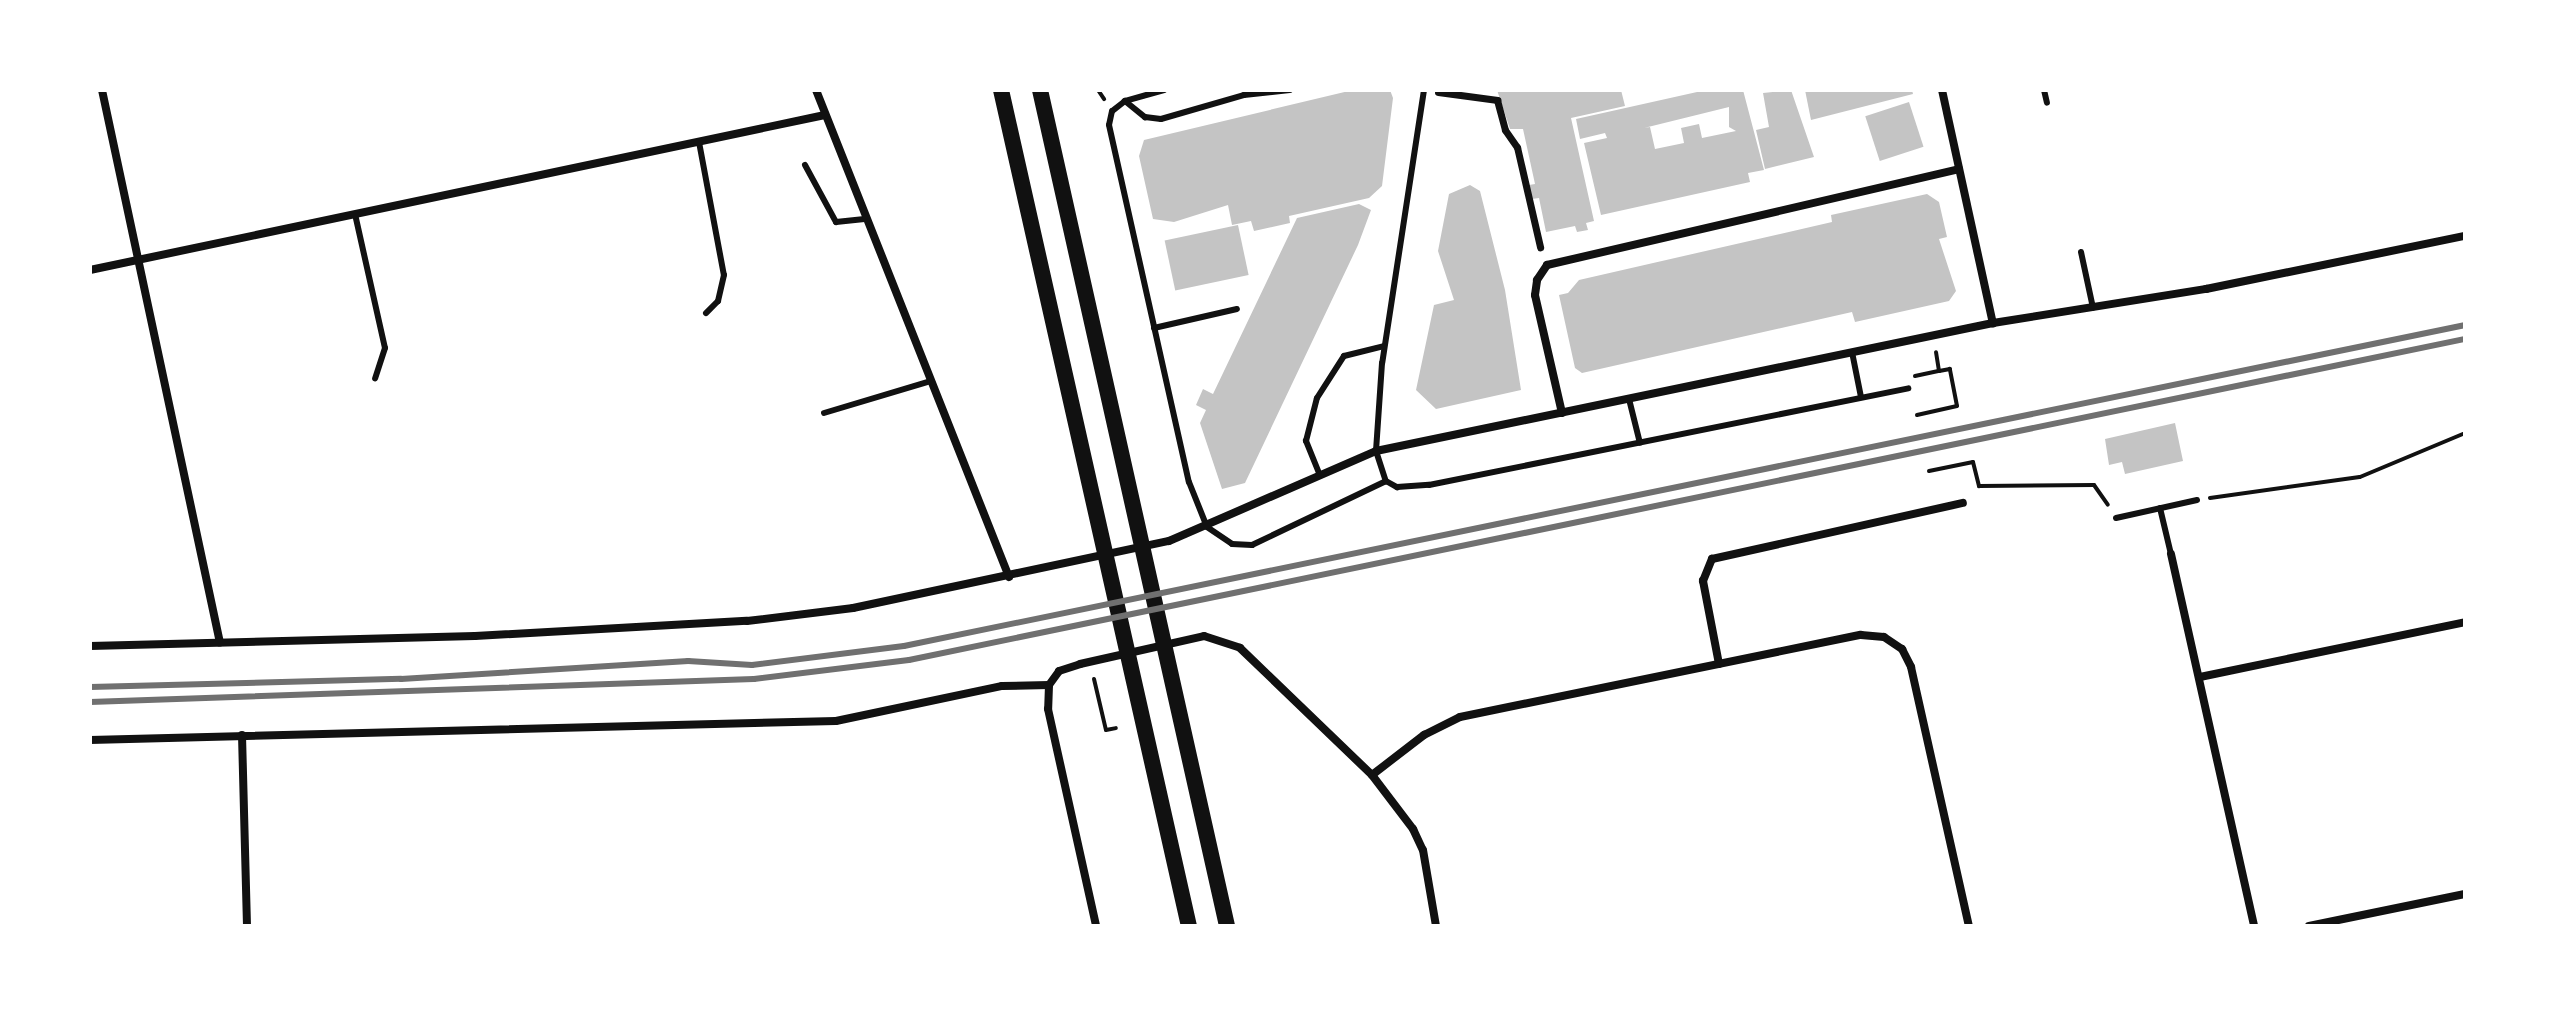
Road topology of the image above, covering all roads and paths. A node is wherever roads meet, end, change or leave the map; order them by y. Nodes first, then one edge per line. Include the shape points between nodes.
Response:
1 (102, 90) edge
2 (816, 90) edge
3 (1001, 90) edge
4 (1040, 90) edge
5 (1164, 90) edge
6 (1290, 90) edge
7 (1424, 90) edge
8 (1942, 90) edge
9 (2044, 90) edge
10 (1438, 92) dead end
11 (1243, 93) edge
12 (1125, 101) junction
13 (2047, 103) dead end
14 (825, 115) junction
15 (699, 142) junction
16 (805, 165) dead end
17 (1959, 169) junction
18 (355, 214) junction
19 (867, 219) junction
20 (2465, 236) edge
21 (1540, 247) dead end
22 (2081, 252) dead end
23 (137, 260) junction
24 (90, 270) edge
25 (2093, 308) junction
26 (1237, 309) dead end
27 (706, 313) dead end
28 (1993, 323) junction
29 (1154, 328) junction
30 (1384, 346) junction
31 (1852, 352) junction
32 (1936, 352) dead end
33 (1939, 371) junction
34 (1913, 377) dead end
35 (375, 378) dead end
36 (931, 381) junction
37 (1908, 388) dead end
38 (1861, 397) junction
39 (1629, 399) junction
40 (824, 413) dead end
41 (1562, 413) junction
42 (1917, 415) dead end
43 (2465, 433) edge
44 (1640, 443) junction
45 (1376, 451) junction
46 (1929, 471) dead end
47 (1319, 473) junction
48 (1386, 481) junction
49 (2197, 500) joint
50 (1963, 503) dead end
51 (2160, 508) junction
52 (2116, 518) joint
53 (1207, 527) junction
54 (2171, 554) joint
55 (1009, 577) junction
56 (2465, 622) edge
57 (220, 643) junction
58 (90, 646) edge
59 (1719, 664) junction
60 (2200, 677) junction
61 (1094, 679) dead end
62 (1049, 685) junction
63 (1116, 728) dead end
64 (242, 735) junction
65 (90, 740) edge
66 (1372, 775) junction
67 (2465, 894) edge
68 (247, 926) edge
69 (1096, 926) edge
70 (1189, 926) edge
71 (1227, 926) edge
72 (1436, 926) edge
73 (1969, 926) edge
74 (2254, 926) edge
75 (2309, 926) edge

1 - 23 street
2 - 14 street
3 - 70 main road
4 - 71 main road
5 - 12 lane
6 - 11 lane
7 - 30 lane
8 - 17 street
9 - 13 lane
10 - 21 street via 1497,100 1505,130 1517,147
11 - 12 lane via 1161,119 1145,117
12 - 29 lane via 1112,111 1110,135
14 - 15 street
14 - 19 street
15 - 18 street
15 - 27 lane via 724,275 718,301
16 - 19 lane via 836,222
17 - 28 street
17 - 41 street via 1556,260 1545,268 1535,295
18 - 23 street
18 - 35 lane via 385,348
19 - 36 street
20 - 25 street
22 - 25 lane
23 - 24 street
23 - 57 street
25 - 28 street
26 - 29 lane
28 - 31 street
29 - 53 lane via 1189,482
30 - 45 lane
30 - 47 lane via 1344,356 1317,398 1306,441
31 - 38 lane
31 - 39 street
32 - 33 path
33 - 34 path
33 - 42 path via 1950,369 1957,406
36 - 40 lane
36 - 55 street
37 - 38 lane
38 - 44 lane
39 - 41 street
39 - 44 lane
41 - 45 street
43 - 49 path via 2360,477
44 - 48 lane via 1412,488
45 - 47 street
45 - 48 lane
46 - 52 path via 1973,462 1979,486 2094,485
47 - 53 street
48 - 53 lane via 1252,545 1232,544
49 - 51 lane
50 - 59 street via 1712,559 1703,581
51 - 52 lane
51 - 54 lane
53 - 55 street via 1169,541
54 - 60 street
55 - 57 street via 853,608 747,621
56 - 60 street
57 - 58 street
59 - 66 street via 1460,717 1424,735
59 - 73 street via 1861,635 1884,637 1902,649 1911,667
60 - 74 street
61 - 63 path via 1106,730
62 - 64 street via 1002,686 836,721
62 - 66 street via 1059,671 1080,664 1204,636 1224,639 1261,667
62 - 69 street via 1048,709
64 - 65 street
64 - 68 street
66 - 72 street via 1423,850
67 - 75 street

